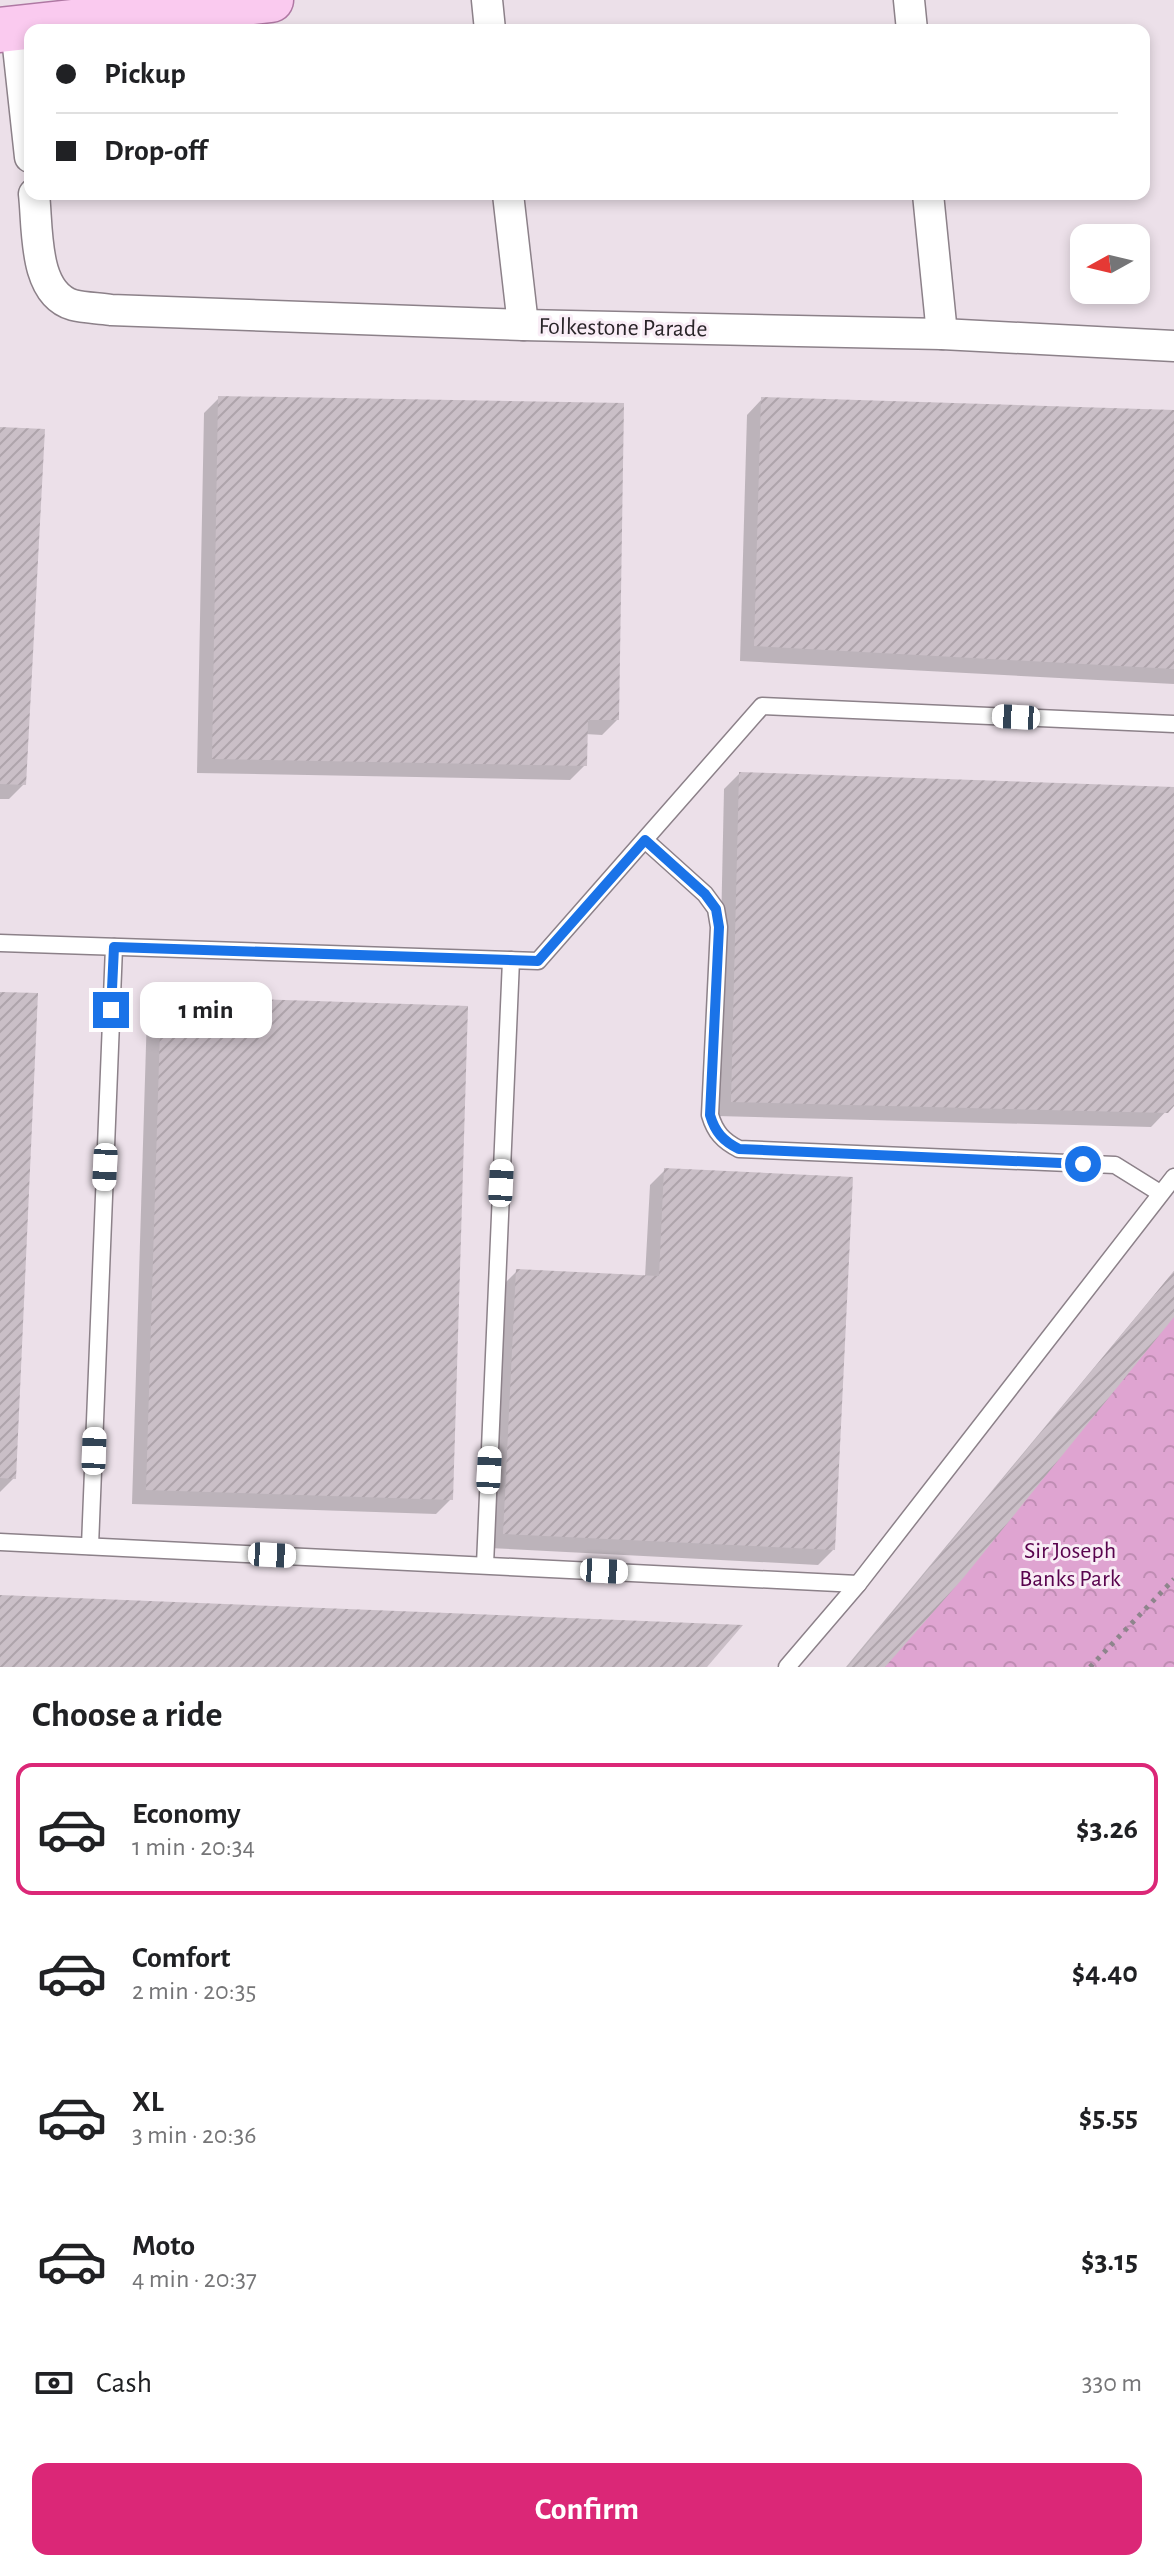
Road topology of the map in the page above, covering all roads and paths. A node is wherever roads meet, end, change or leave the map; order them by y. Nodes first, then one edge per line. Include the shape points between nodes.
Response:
1 (271, 0) edge
2 (487, 0) edge
3 (909, 0) edge
4 (53, 24) edge
5 (489, 24) edge
6 (911, 24) edge
7 (8, 29) edge
8 (24, 122) edge
9 (35, 200) edge
10 (509, 200) edge
11 (929, 200) edge
12 (523, 325) junction
13 (942, 334) junction
14 (1174, 346) edge
15 (1174, 724) edge
16 (645, 840) junction
17 (0, 943) edge
18 (114, 947) junction
19 (511, 960) junction
20 (1174, 1177) edge
21 (1160, 1193) junction
22 (0, 1542) edge
23 (90, 1546) junction
24 (485, 1565) junction
25 (1174, 1579) edge
26 (858, 1584) junction
27 (787, 1667) edge
28 (1090, 1667) edge

1 - 4 main road
2 - 5 street
3 - 6 street
7 - 8 street
9 - 12 street, Folkestone Parade via 43,278 54,294 72,304 111,310
10 - 12 street
11 - 13 street
12 - 13 street, Folkestone Parade
13 - 14 street, Folkestone Parade
15 - 16 lane via 762,706
16 - 19 lane via 538,961
16 - 21 lane via 716,909 710,1115 714,1129 729,1144 739,1149 1115,1165
17 - 18 lane
18 - 19 lane
18 - 23 lane
19 - 24 lane
20 - 21 lane
21 - 26 lane
22 - 23 lane
23 - 24 lane
24 - 26 lane
25 - 28 path
26 - 27 lane

